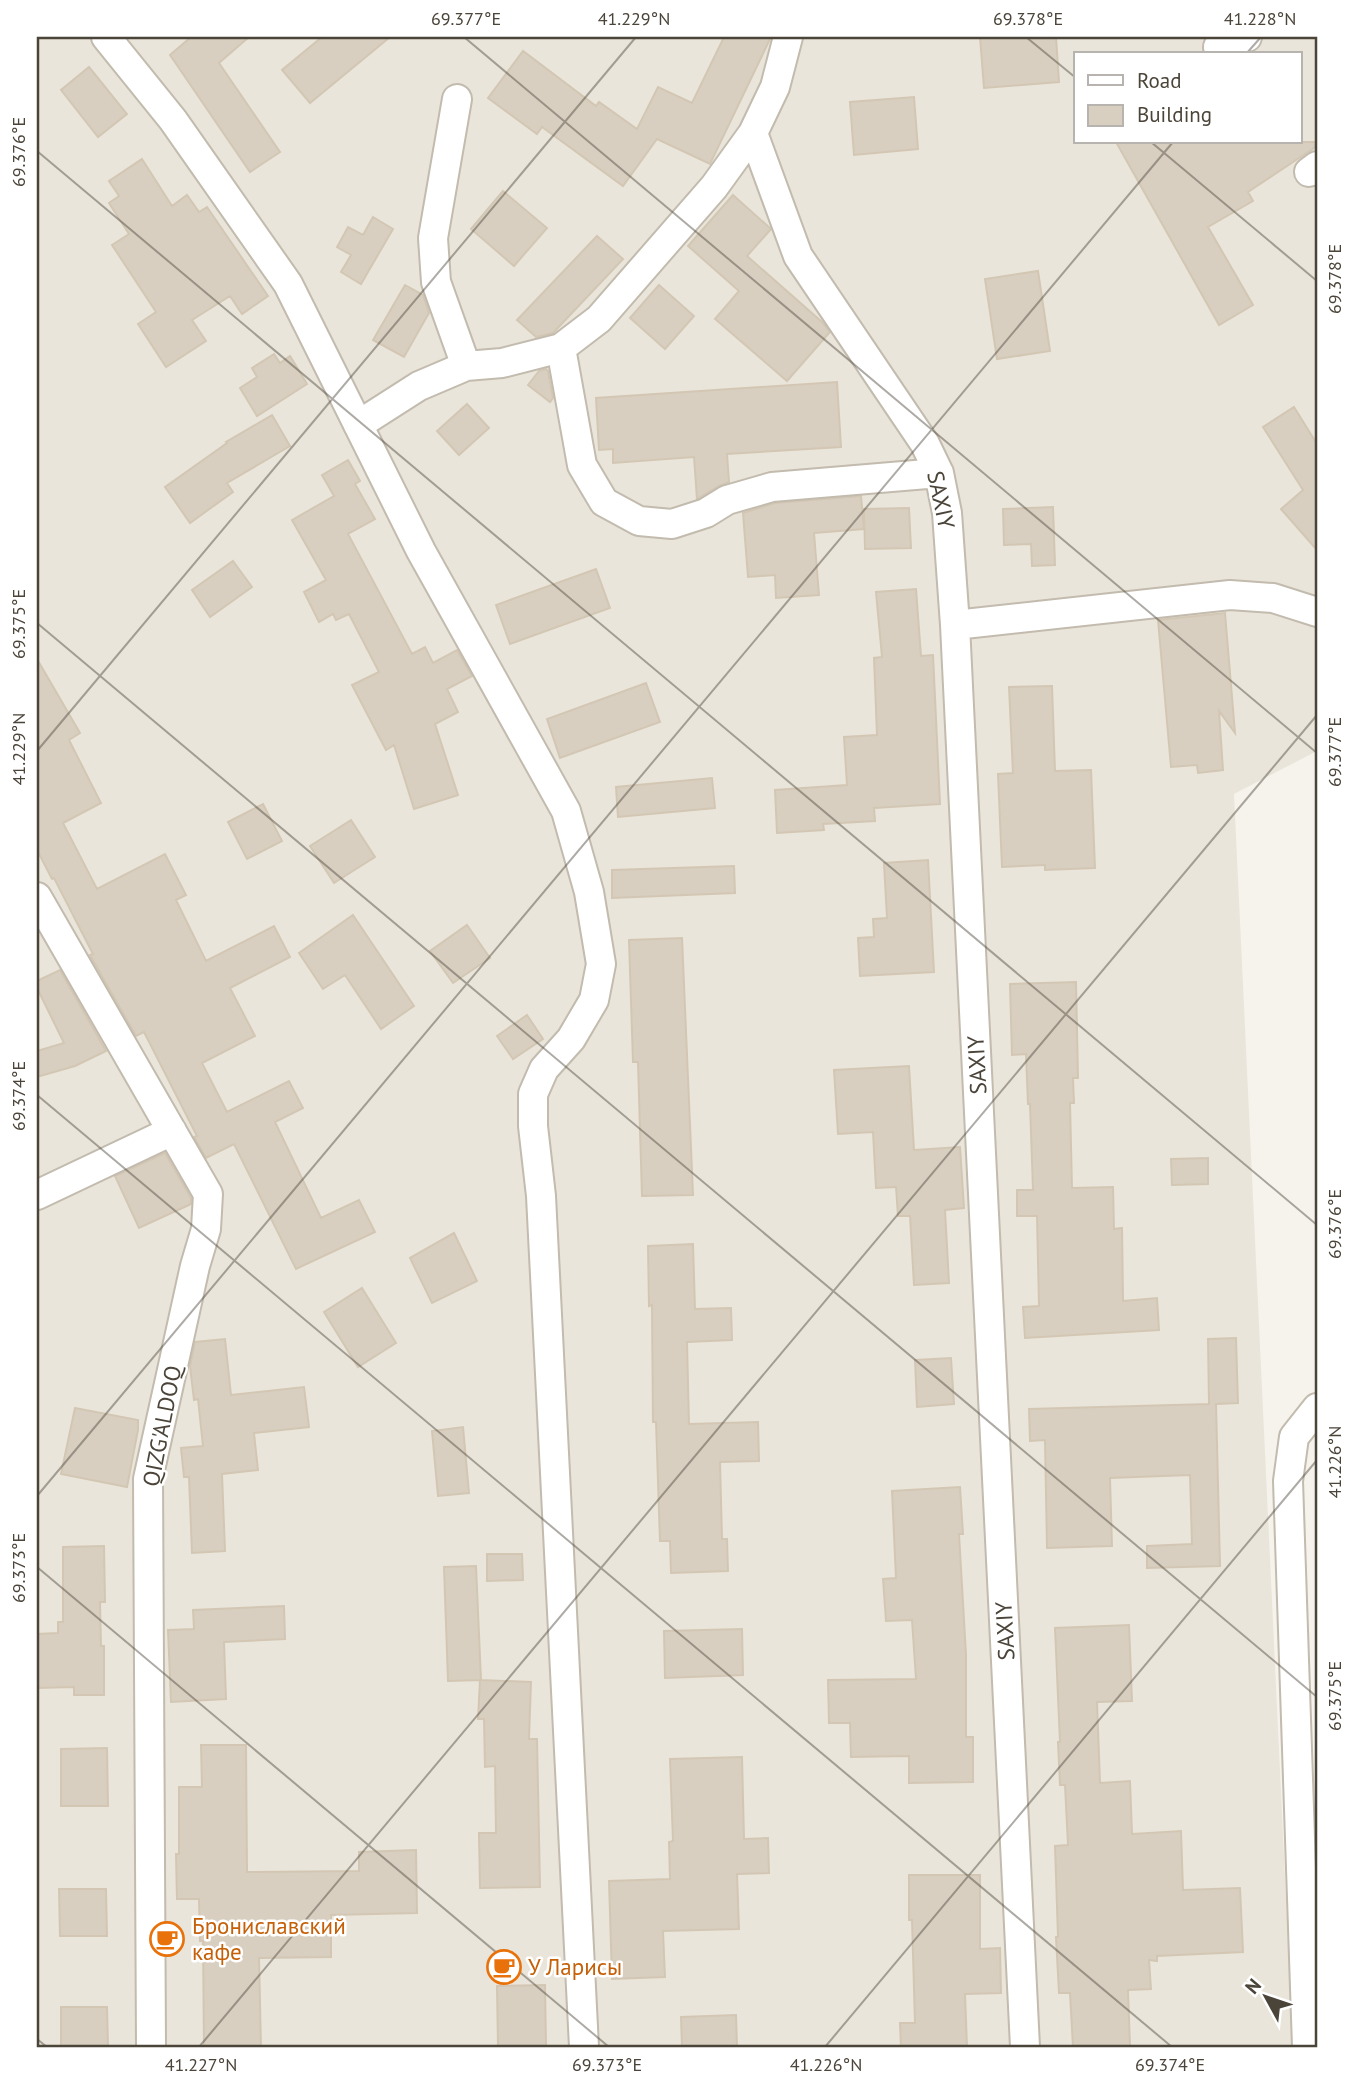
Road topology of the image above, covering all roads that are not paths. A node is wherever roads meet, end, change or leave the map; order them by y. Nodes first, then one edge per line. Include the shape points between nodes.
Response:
1 (106, 37) edge
2 (788, 37) edge
3 (1247, 37) edge
4 (1218, 47) dead end
5 (457, 99) dead end
6 (754, 133) junction
7 (561, 348) junction
8 (466, 366) junction
9 (358, 425) junction
10 (939, 472) junction
11 (1317, 612) edge
12 (956, 625) junction
13 (37, 897) edge
14 (172, 1131) junction
15 (37, 1195) edge
16 (1317, 1408) edge
17 (151, 2047) edge
18 (584, 2047) edge
19 (1025, 2047) edge
20 (1307, 2047) edge

1 - 9 street via 173,120 288,284
2 - 6 street via 775,87
3 - 4 street
5 - 8 street via 433,238 436,282
6 - 7 street via 714,187 599,320
6 - 10 street, SAXIY via 798,256 925,444
7 - 8 street via 502,363
7 - 10 street via 582,466 604,502 639,521 672,524 772,487
8 - 9 street via 419,387
9 - 18 street via 421,551 566,811 589,892 601,964 594,1000 571,1039 544,1069 533,1094
10 - 12 street, SAXIY
11 - 12 street via 1273,598 1230,595
12 - 19 street, SAXIY
13 - 14 street, QIZG'ALDOQ
14 - 15 street
14 - 17 street, QIZG'ALDOQ via 208,1194 206,1229 148,1479
16 - 20 street via 1294,1437 1288,1481

